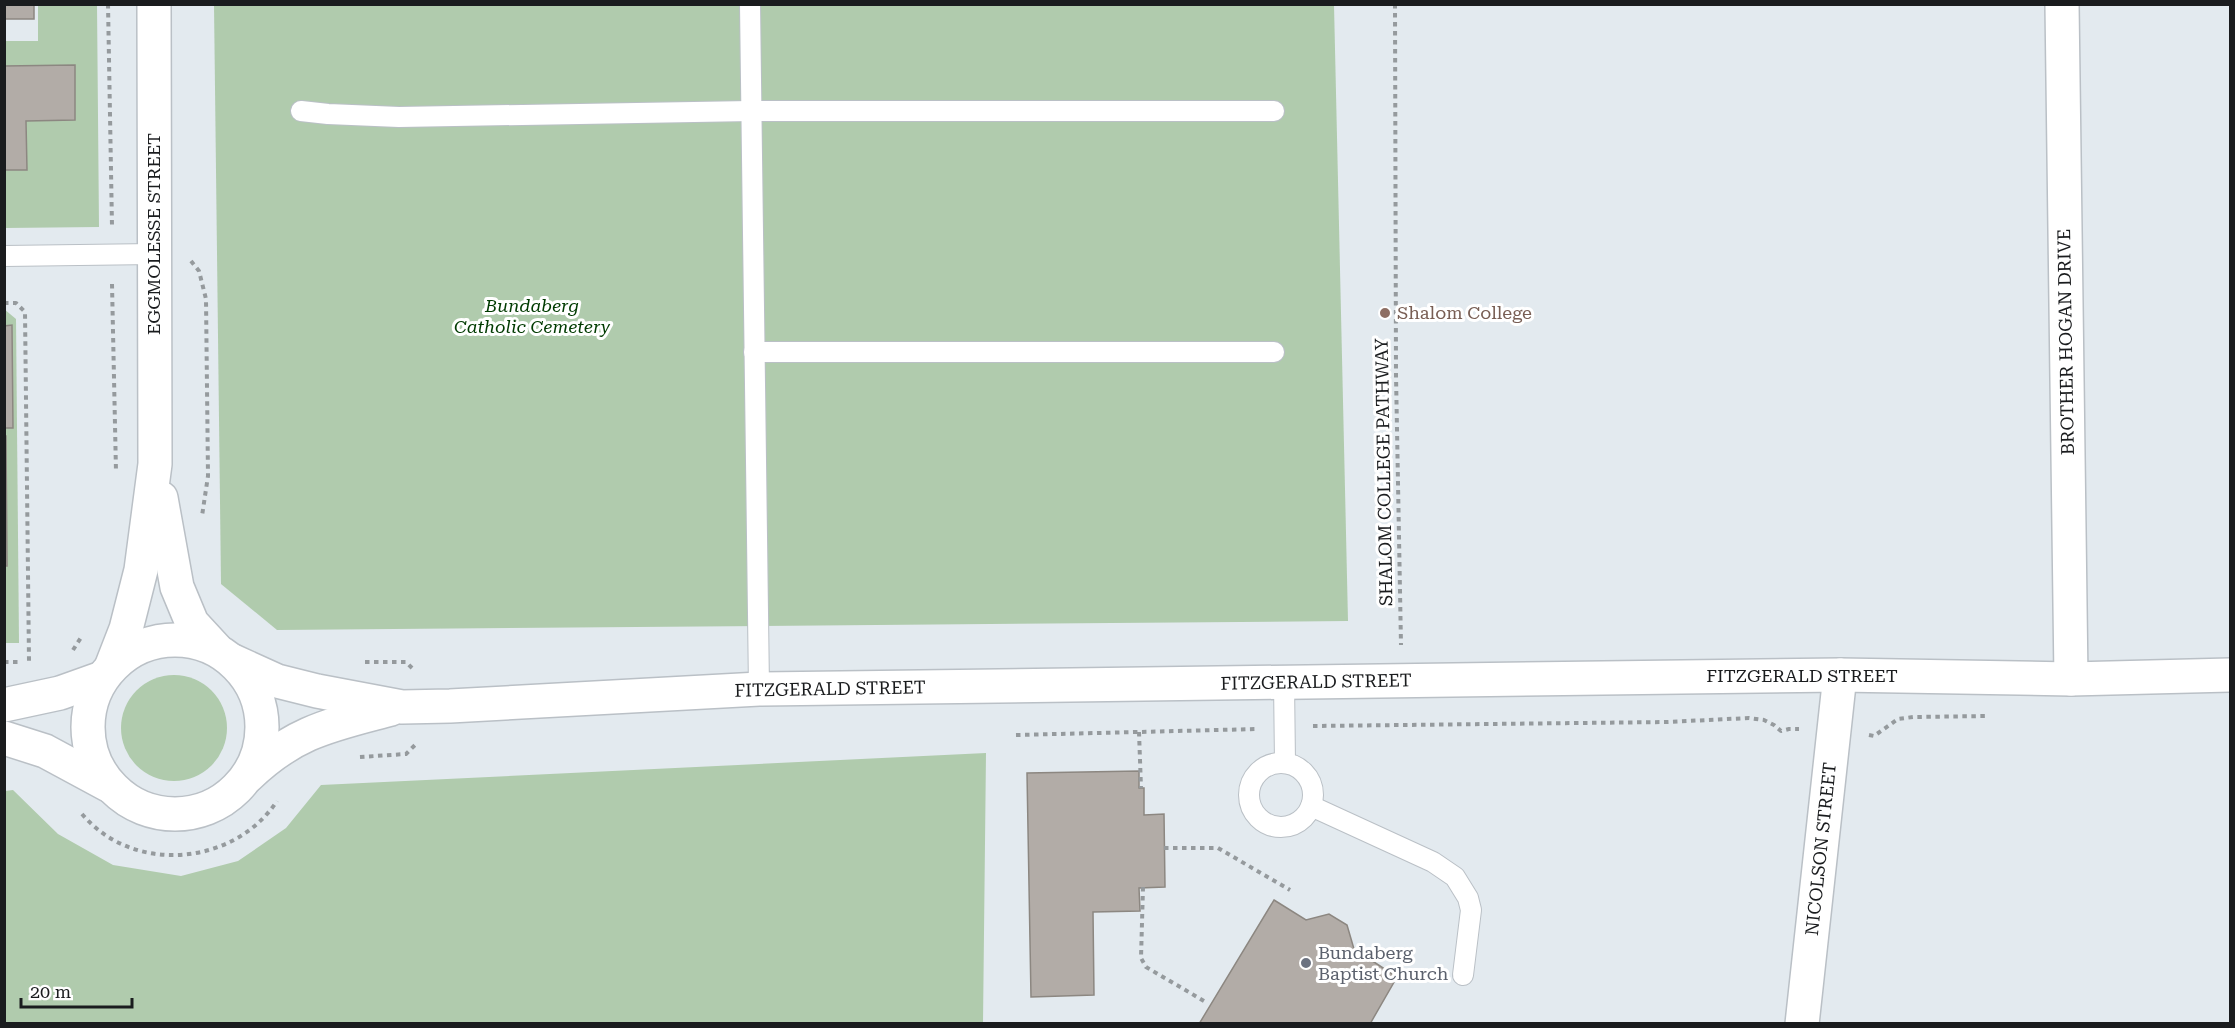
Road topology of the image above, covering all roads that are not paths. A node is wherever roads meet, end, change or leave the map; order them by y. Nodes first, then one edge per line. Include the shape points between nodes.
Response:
1 (153, 4) edge
2 (750, 4) edge
3 (2062, 4) edge
4 (301, 111) dead end
5 (751, 111) junction
6 (1274, 111) dead end
7 (154, 254) junction
8 (4, 256) edge
9 (754, 352) junction
10 (1275, 352) dead end
11 (155, 464) junction
12 (225, 655) junction
13 (107, 671) junction
14 (1840, 675) junction
15 (2230, 675) edge
16 (2071, 679) junction
17 (1284, 682) junction
18 (759, 689) junction
19 (4, 705) edge
20 (402, 707) junction
21 (4, 738) edge
22 (1285, 763) junction
23 (246, 777) junction
24 (108, 785) junction
25 (1311, 806) junction
26 (1462, 975) dead end
27 (1802, 1023) edge

1 - 7 street, EGGMOLESSE STREET
2 - 5 lane
3 - 16 street, BROTHER HOGAN DRIVE
4 - 5 lane via 399,117
5 - 6 lane
5 - 9 lane
7 - 8 lane
7 - 11 street, EGGMOLESSE STREET
9 - 10 lane
9 - 18 lane
11 - 12 street via 177,587 192,623
11 - 13 street via 138,586 126,629
12 - 13 street via 190,641 162,640 135,648
12 - 20 street via 277,681
12 - 23 street via 250,681 260,704 262,730 258,755
13 - 19 street via 60,693
13 - 24 street via 92,698 87,721 88,744
14 - 16 street, FITZGERALD STREET
14 - 17 street, FITZGERALD STREET
14 - 27 street, NICOLSON STREET
15 - 16 street, FITZGERALD STREET
17 - 18 street, FITZGERALD STREET
17 - 22 lane
18 - 20 street, FITZGERALD STREET
20 - 23 street via 299,737 270,755
21 - 24 street via 45,751
22 - 25 lane via 1309,778
22 - 25 lane via 1264,767 1250,785 1250,805 1255,814 1270,825 1290,826 1306,815
23 - 24 street via 231,795 190,814 145,811
25 - 26 lane via 1433,862 1455,877 1471,910

